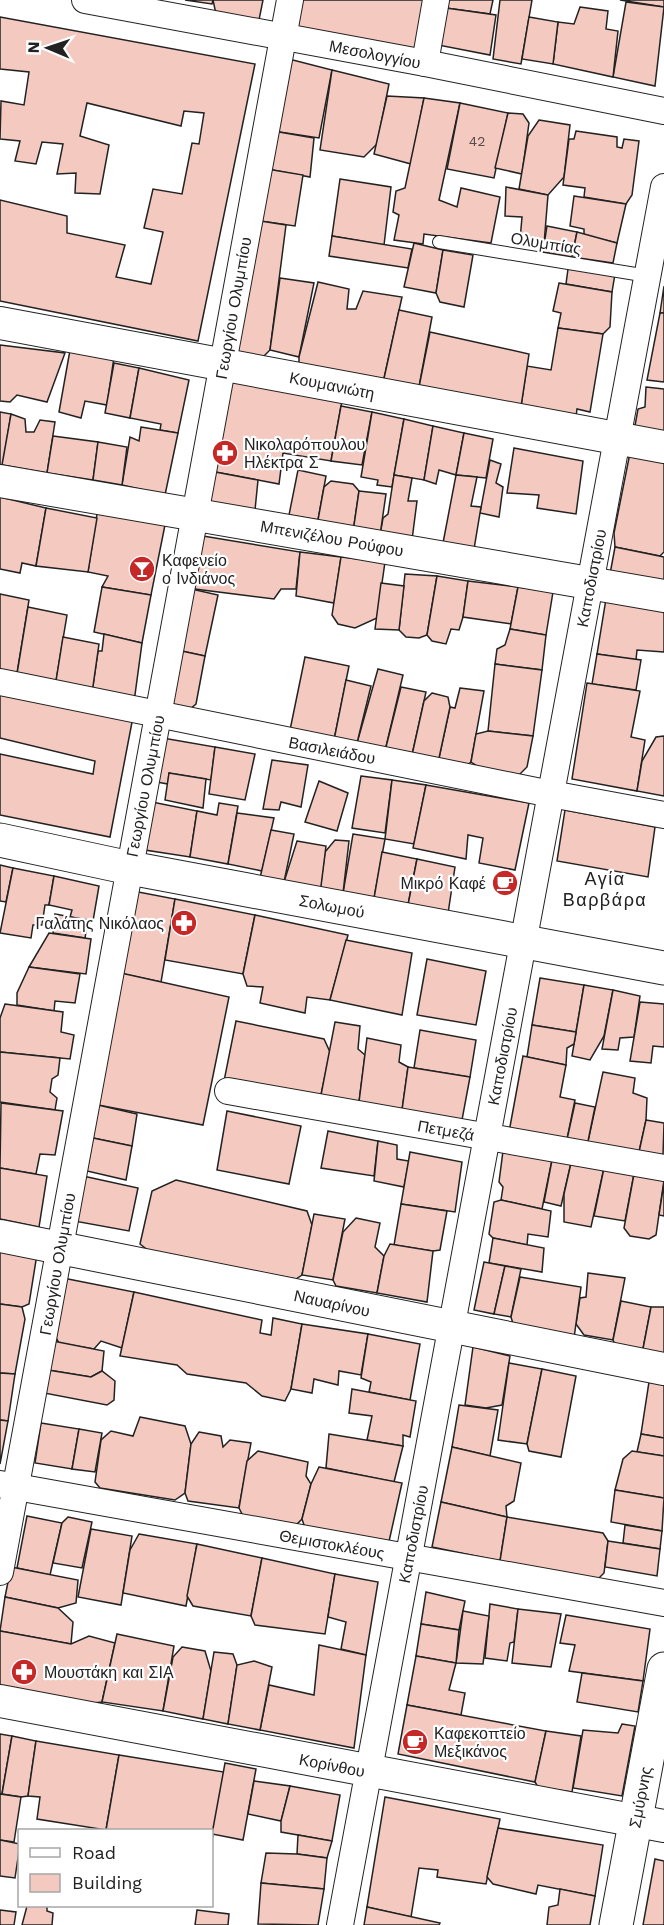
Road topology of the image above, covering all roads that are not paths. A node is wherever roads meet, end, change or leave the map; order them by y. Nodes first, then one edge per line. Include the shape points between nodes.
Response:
1 (85, 0) edge
2 (290, 0) edge
3 (436, 0) edge
4 (283, 37) junction
5 (425, 63) junction
6 (664, 111) edge
7 (664, 187) edge
8 (439, 242) dead end
9 (648, 276) junction
10 (0, 323) edge
11 (222, 364) junction
12 (617, 438) junction
13 (664, 447) edge
14 (0, 481) edge
15 (195, 515) junction
16 (590, 583) junction
17 (664, 596) edge
18 (0, 682) edge
19 (158, 715) junction
20 (551, 794) junction
21 (664, 815) edge
22 (0, 840) edge
23 (130, 868) junction
24 (523, 942) junction
25 (664, 968) edge
26 (228, 1091) dead end
27 (487, 1137) junction
28 (664, 1168) edge
29 (0, 1236) edge
30 (60, 1247) junction
31 (451, 1327) junction
32 (664, 1369) edge
33 (8, 1486) edge
34 (408, 1558) junction
35 (0, 1572) edge
36 (664, 1603) edge
37 (664, 1669) edge
38 (0, 1701) edge
39 (368, 1772) junction
40 (650, 1824) edge
41 (340, 1925) edge
42 (616, 1925) edge

1 - 4 street, Μεσολογγίου
2 - 4 street, Γεωργίου Ολυμπίου
3 - 5 street
4 - 5 street, Μεσολογγίου
4 - 11 street, Γεωργίου Ολυμπίου
5 - 6 street, Μεσολογγίου
7 - 9 street, Καποδιστρίου
8 - 9 lane, Ολυμπίας
9 - 12 street, Καποδιστρίου
10 - 11 street, Κουμανιώτη
11 - 12 street, Κουμανιώτη
11 - 15 street, Γεωργίου Ολυμπίου
12 - 13 street, Κουμανιώτη
12 - 16 street, Καποδιστρίου
14 - 15 street, Μπενιζέλου Ρούφου
15 - 16 street, Μπενιζέλου Ρούφου
15 - 19 street, Γεωργίου Ολυμπίου
16 - 17 street, Μπενιζέλου Ρούφου
16 - 20 street, Καποδιστρίου
18 - 19 street, Βασιλειάδου
19 - 20 street, Βασιλειάδου
19 - 23 street, Γεωργίου Ολυμπίου
20 - 21 street, Βασιλειάδου
20 - 24 street, Καποδιστρίου
22 - 23 main road, Σολωμού
23 - 24 main road, Σολωμού
23 - 30 street, Γεωργίου Ολυμπίου
24 - 25 main road, Σολωμού
24 - 27 street, Καποδιστρίου
26 - 27 street, Πετμεζά
27 - 28 street, Πετμεζά
27 - 31 street, Καποδιστρίου
29 - 30 street, Ναυαρίνου
30 - 31 street, Ναυαρίνου
30 - 33 street, Γεωργίου Ολυμπίου
31 - 32 street, Ναυαρίνου
31 - 34 street, Καποδιστρίου
33 - 34 street, Θεμιστοκλέους
33 - 35 street, Γεωργίου Ολυμπίου
34 - 36 street, Θεμιστοκλέους
34 - 39 street, Καποδιστρίου
37 - 40 main road, Σμύρνης
38 - 39 street, Κορίνθου
39 - 40 street, Κορίνθου
39 - 41 street, Καποδιστρίου
40 - 42 main road, Σμύρνης

